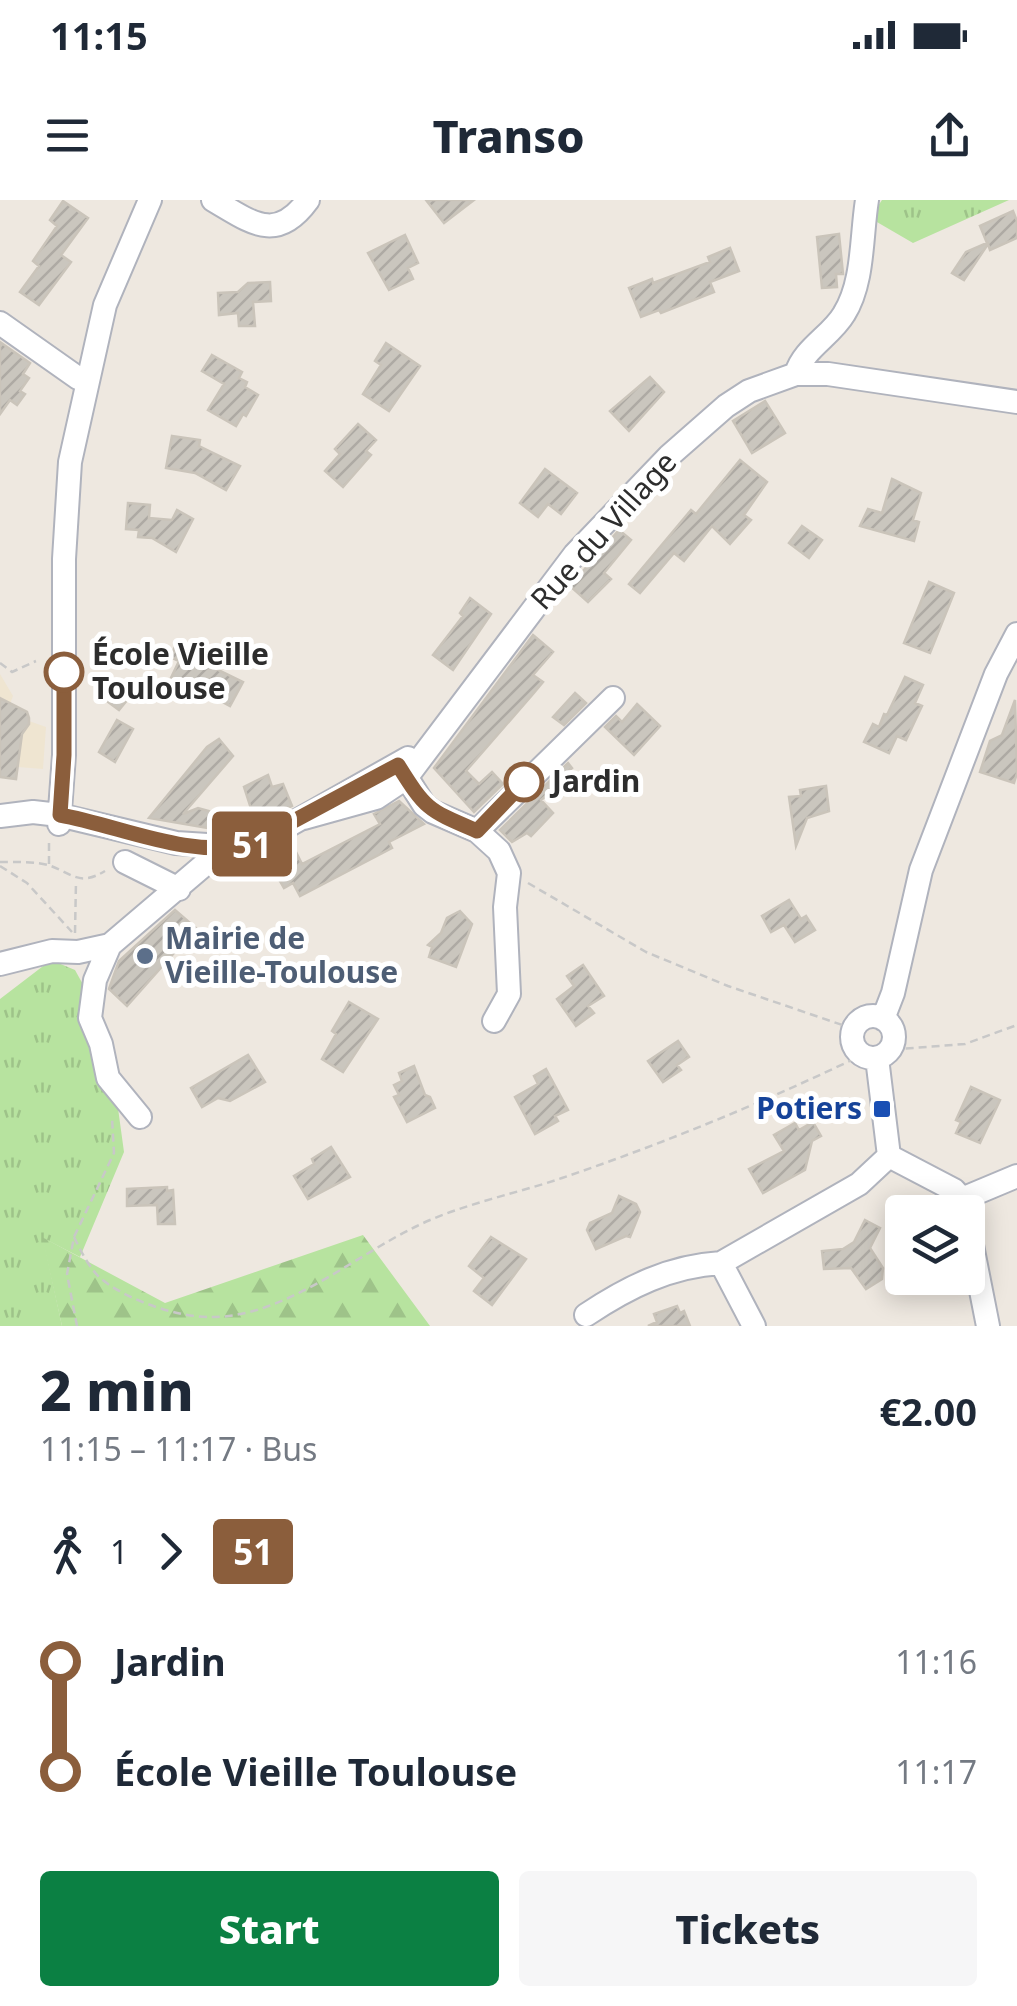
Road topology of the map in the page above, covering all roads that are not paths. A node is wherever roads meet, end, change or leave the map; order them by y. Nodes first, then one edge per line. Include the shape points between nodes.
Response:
1 (150, 200) edge
2 (213, 200) edge
3 (308, 200) edge
4 (868, 200) edge
5 (0, 324) edge
6 (796, 374) junction
7 (86, 380) junction
8 (1017, 402) edge
9 (1017, 634) edge
10 (613, 698) dead end
11 (402, 772) junction
12 (0, 820) edge
13 (56, 826) junction
14 (477, 831) junction
15 (224, 848) junction
16 (115, 866) road end
17 (178, 889) junction
18 (110, 945) junction
19 (0, 964) edge
20 (882, 1019) junction
21 (494, 1021) dead end
22 (877, 1053) junction
23 (140, 1117) dead end
24 (889, 1156) junction
25 (1017, 1176) edge
26 (953, 1195) edge
27 (983, 1195) edge
28 (721, 1263) junction
29 (982, 1295) edge
30 (586, 1315) dead end
31 (754, 1326) edge
32 (988, 1326) edge

1 - 7 street via 106,305
2 - 3 street via 270,227 285,224
4 - 6 street via 855,292 830,336
5 - 7 street
6 - 8 street
6 - 11 street, Rue du Village via 749,391 668,456 575,554
7 - 13 street via 66,505 64,755
9 - 20 street via 921,870
10 - 14 street
11 - 14 street via 424,805
11 - 15 street, Rue du Village via 376,798
12 - 13 street, Rue du Village via 32,812
13 - 15 street, Rue du Village via 95,821
14 - 21 street via 510,873 509,994
15 - 17 street
16 - 17 street
17 - 18 street
18 - 19 street
18 - 23 street via 95,980 90,1018 108,1078
20 - 22 street via 893,1031
20 - 22 street via 866,1018 854,1030 855,1048
22 - 24 street
24 - 26 street via 938,1179
24 - 28 street via 859,1184
25 - 27 street
28 - 30 street via 672,1269
28 - 31 street
29 - 32 street

